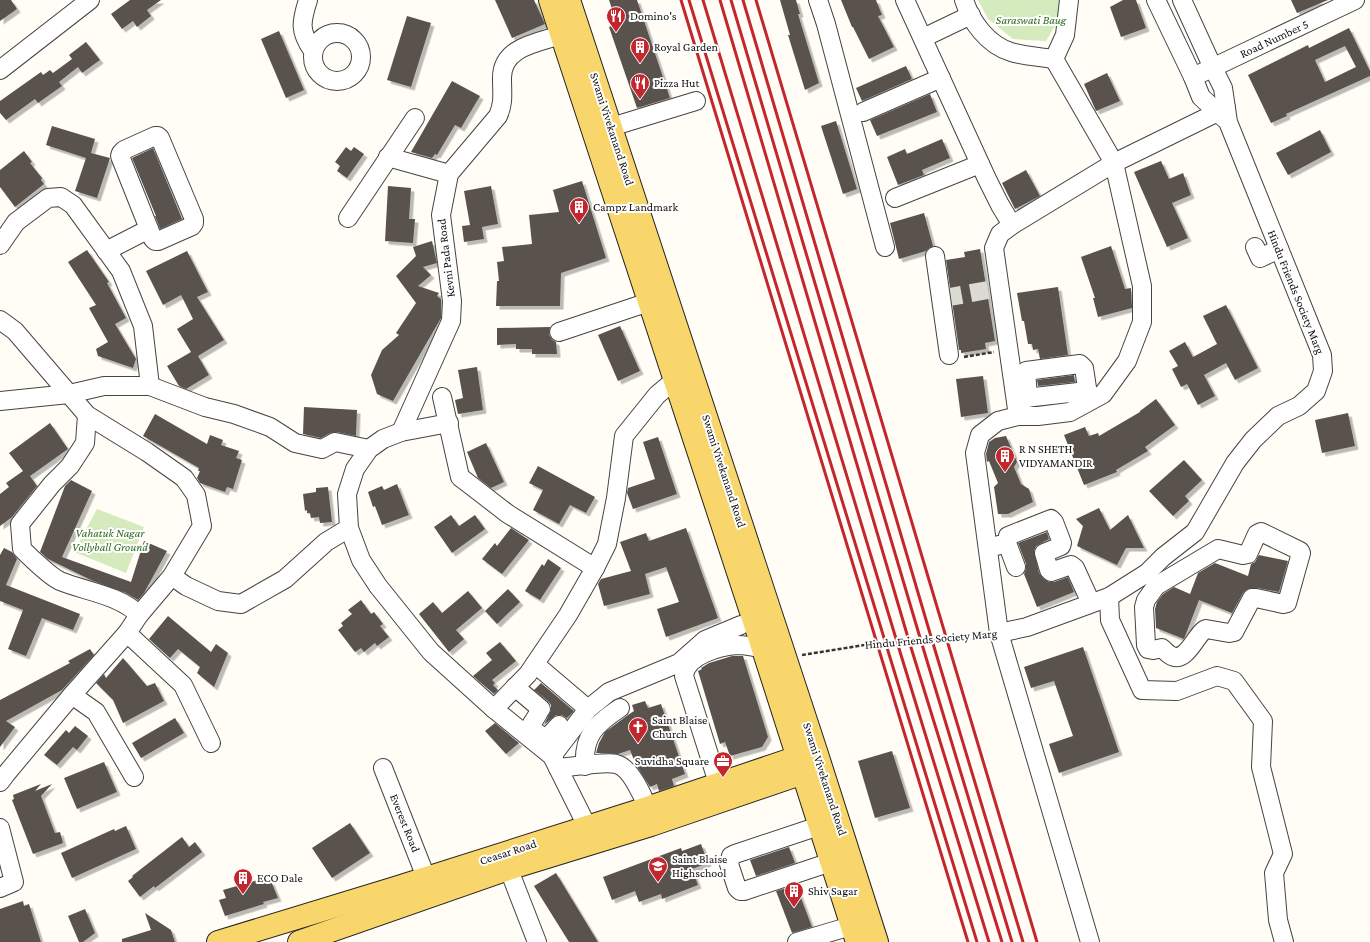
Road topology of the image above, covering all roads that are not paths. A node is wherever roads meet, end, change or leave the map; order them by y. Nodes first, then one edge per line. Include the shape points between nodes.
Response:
1 (90, 0) edge
2 (308, 0) edge
3 (818, 0) edge
4 (905, 0) edge
5 (1069, 0) edge
6 (1156, 0) edge
7 (1182, 0) edge
8 (1355, 0) edge
9 (968, 8) edge
10 (562, 12) edge
11 (923, 38) junction
12 (313, 51) dead end
13 (1054, 59) junction
14 (1212, 68) junction
15 (0, 70) edge
16 (1193, 77) junction
17 (942, 78) junction
18 (696, 101) dead end
19 (863, 112) dead end
20 (1224, 114) junction
21 (415, 118) dead end
22 (611, 127) junction
23 (388, 157) junction
24 (1114, 163) junction
25 (980, 164) junction
26 (449, 174) junction
27 (895, 198) dead end
28 (348, 218) dead end
29 (1012, 225) junction
30 (149, 229) junction
31 (0, 245) edge
32 (885, 247) dead end
33 (1279, 249) junction
34 (106, 251) junction
35 (935, 256) dead end
36 (1260, 258) dead end
37 (992, 289) junction
38 (649, 302) junction
39 (0, 320) edge
40 (559, 332) dead end
41 (998, 346) road end
42 (949, 355) road end
43 (675, 380) junction
44 (150, 386) junction
45 (69, 394) junction
46 (1088, 396) junction
47 (442, 397) dead end
48 (0, 401) edge
49 (1020, 404) junction
50 (87, 415) junction
51 (449, 423) junction
52 (401, 432) junction
53 (369, 449) junction
54 (349, 528) junction
55 (1195, 532) junction
56 (1007, 543) junction
57 (988, 548) junction
58 (1218, 549) junction
59 (595, 568) junction
60 (1016, 568) dead end
61 (172, 576) junction
62 (1151, 580) junction
63 (1108, 597) junction
64 (1091, 604) junction
65 (139, 615) junction
66 (755, 618) junction
67 (127, 633) junction
68 (999, 633) junction
69 (763, 649) junction
70 (540, 668) junction
71 (520, 691) junction
72 (72, 695) junction
73 (588, 708) junction
74 (620, 708) dead end
75 (494, 709) junction
76 (559, 725) dead end
77 (211, 743) dead end
78 (553, 753) junction
79 (809, 762) junction
80 (585, 766) junction
81 (383, 768) dead end
82 (134, 777) dead end
83 (0, 782) edge
84 (718, 783) junction
85 (647, 808) junction
86 (819, 826) junction
87 (0, 828) edge
88 (590, 835) junction
89 (505, 861) junction
90 (831, 862) junction
91 (430, 887) junction
92 (0, 888) edge
93 (306, 915) junction
94 (854, 934) edge
95 (831, 937) edge
96 (308, 941) edge
97 (218, 942) edge
98 (537, 942) edge
99 (797, 942) edge
100 (877, 942) edge
101 (1090, 942) edge
102 (1284, 942) edge

1 - 15 street
2 - 12 street via 302,24 303,34
3 - 32 street
4 - 11 street
5 - 13 street via 1065,36
6 - 16 street, Hindu Friends Society Marg
7 - 14 street, Hindu Friends Society Marg
8 - 14 street, Road Number 5
9 - 11 street
9 - 13 street via 977,27 994,43 1011,52
10 - 22 main road, Swami Vivekanand Road
10 - 26 street, Kevni Pada Road via 509,56 502,71 502,107 498,116
10 - 38 main road, Swami Vivekanand Road
11 - 17 street
13 - 24 street
14 - 16 street, Road Number 5
14 - 20 street, Hindu Friends Society Marg via 1224,88
16 - 20 street, Hindu Friends Society Marg via 1201,97
17 - 19 street
17 - 25 street
18 - 22 street
20 - 24 street
20 - 33 street, Hindu Friends Society Marg
21 - 23 street
22 - 66 main road, Swami Vivekanand Road
23 - 26 street
23 - 28 street
24 - 29 street
24 - 46 street via 1142,286 1142,322 1127,361 1103,394
25 - 27 street
25 - 29 street
26 - 52 street, Kevni Pada Road via 441,215 452,302 450,321
29 - 37 street via 1000,234 994,248
30 - 30 street via 120,156 124,150 158,136 194,223 158,241 155,241
30 - 34 street
31 - 34 street via 16,222 48,198 61,197 73,205
33 - 36 street
33 - 55 street, Hindu Friends Society Marg via 1322,354 1323,371 1316,391 1299,406 1278,416 1253,440 1235,463
34 - 44 street via 121,271 143,326
35 - 42 street
37 - 41 street
37 - 49 street
38 - 40 street
38 - 43 main road, Swami Vivekanand Road
39 - 45 street via 16,331
43 - 59 street via 657,395 624,436 607,544
43 - 66 main road, Swami Vivekanand Road
44 - 45 street via 104,386
44 - 53 street via 205,408 234,414 270,427 295,443 322,449 335,442
45 - 48 street
45 - 50 street
46 - 49 street via 1070,412 1038,416
46 - 49 street via 1084,368 1080,364 1026,371
47 - 51 street
49 - 57 street via 980,436 975,453
50 - 61 street via 184,478 196,495 202,526
50 - 65 street via 85,443 70,466 20,524 22,549 58,580 108,597 134,609
51 - 52 street
51 - 59 street via 460,477 508,514
52 - 53 street
53 - 54 street via 355,469 347,494
54 - 61 street via 326,542 285,579 241,604 218,601 186,586
54 - 75 street via 361,560 378,586 431,652
55 - 58 street
55 - 62 street, Hindu Friends Society Marg via 1163,557
56 - 57 street
56 - 60 street
56 - 64 street via 1008,536 1051,519 1062,543 1061,546 1044,553 1049,570 1051,572 1071,565
57 - 68 street
58 - 62 street
58 - 62 street via 1246,556 1257,534 1262,532 1300,551 1287,603 1252,598 1234,632 1206,629 1185,654 1174,657 1162,648 1149,650 1146,645 1144,607
59 - 70 street
61 - 65 street
62 - 63 street, Hindu Friends Society Marg
63 - 64 street, Hindu Friends Society Marg
63 - 102 street via 1110,620 1142,690 1177,691 1217,676 1234,681 1263,721 1262,767 1283,854 1274,873 1278,920
64 - 68 street, Hindu Friends Society Marg via 1027,627
65 - 67 street
66 - 69 main road, Swami Vivekanand Road
66 - 73 street via 705,640 679,663 609,692
66 - 79 main road, Swami Vivekanand Road via 786,657
67 - 72 street
67 - 77 street via 183,685
68 - 101 street
69 - 79 main road, Swami Vivekanand Road
69 - 84 street via 740,645 716,648 693,660 685,671 684,676
70 - 71 street via 528,674
70 - 73 street
71 - 75 street
71 - 78 street via 539,712 531,725 532,728
72 - 82 street via 96,712
72 - 83 street
73 - 78 street
74 - 80 street via 603,719 591,732 586,744
75 - 78 street
76 - 78 street
78 - 80 street
78 - 88 street
79 - 84 main road, Ceasar Road
79 - 86 main road, Swami Vivekanand Road
79 - 88 main road, Ceasar Road via 651,826
79 - 100 main road, Swami Vivekanand Road
80 - 85 street via 615,763 624,768 633,778
81 - 91 street, Everest Road
84 - 85 main road, Ceasar Road
85 - 88 main road, Ceasar Road
86 - 90 main road, Swami Vivekanand Road
86 - 90 street via 735,854 731,856 729,864 737,888 744,891
87 - 92 street via 14,882
88 - 89 main road, Ceasar Road
89 - 91 main road, Ceasar Road
89 - 98 street
90 - 94 main road, Swami Vivekanand Road
91 - 93 main road, Ceasar Road
91 - 96 main road, Ceasar Road
93 - 96 street
93 - 97 main road, Ceasar Road
94 - 95 street
95 - 99 street

